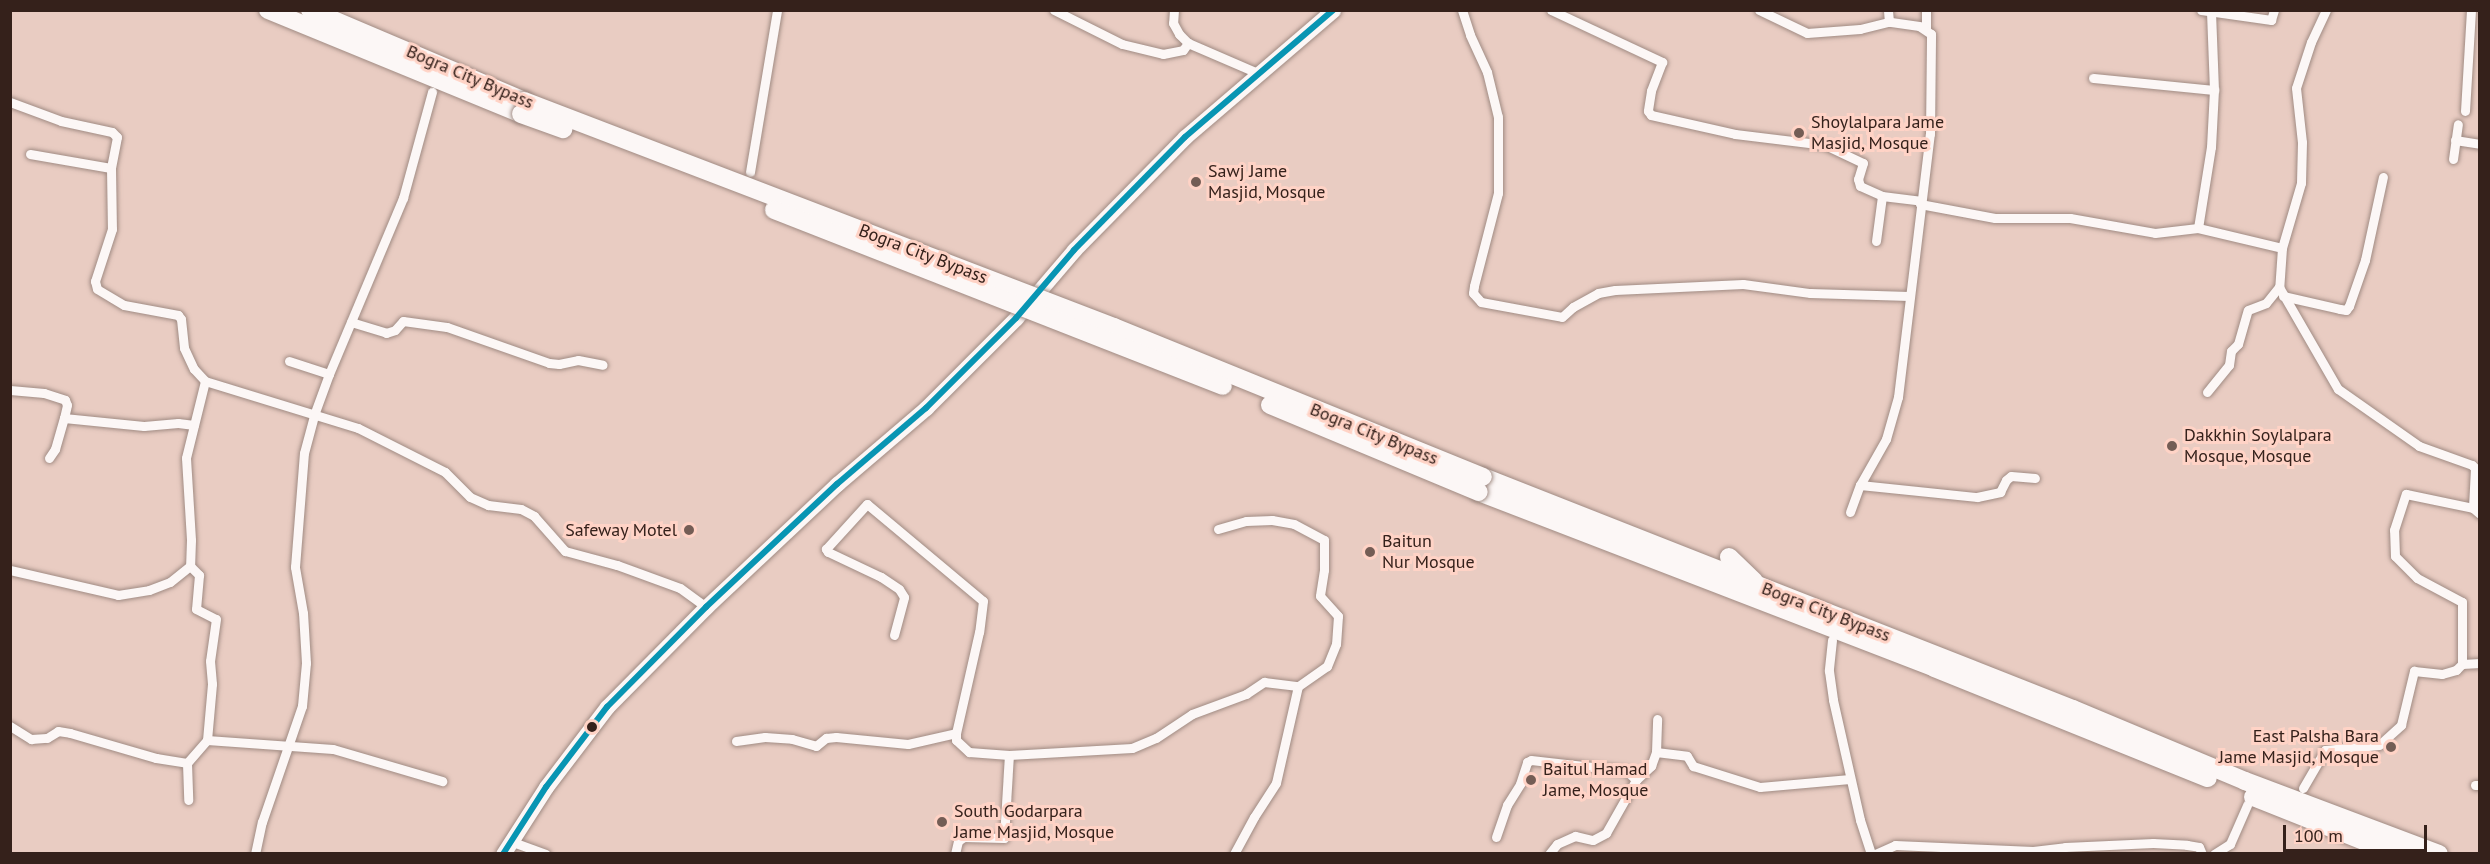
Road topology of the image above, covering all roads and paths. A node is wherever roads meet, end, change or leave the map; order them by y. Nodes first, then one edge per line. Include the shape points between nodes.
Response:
1 (268, 10) edge
2 (310, 10) edge
3 (777, 10) edge
4 (1054, 10) edge
5 (1174, 10) edge
6 (1333, 10) edge
7 (1462, 10) edge
8 (1551, 10) edge
9 (1759, 10) edge
10 (1888, 10) edge
11 (1926, 10) edge
12 (2201, 10) edge
13 (2274, 10) edge
14 (2326, 10) edge
15 (2471, 10) edge
16 (2211, 13) junction
17 (1889, 22) junction
18 (1926, 28) junction
19 (351, 36) junction
20 (1188, 43) junction
21 (2468, 74) junction
22 (1260, 75) junction
23 (2480, 76) edge
24 (2093, 78) dead end
25 (2214, 90) junction
26 (432, 92) dead end
27 (10, 102) edge
28 (2465, 111) dead end
29 (2458, 124) dead end
30 (2456, 140) junction
31 (2480, 144) edge
32 (30, 153) dead end
33 (2452, 159) dead end
34 (111, 168) junction
35 (750, 172) dead end
36 (2383, 177) dead end
37 (1882, 196) junction
38 (1920, 202) junction
39 (2198, 228) junction
40 (1876, 241) dead end
41 (2282, 248) junction
42 (2278, 287) junction
43 (1909, 296) junction
44 (2283, 296) junction
45 (351, 322) junction
46 (289, 361) dead end
47 (603, 365) dead end
48 (329, 374) junction
49 (205, 381) junction
50 (10, 390) edge
51 (2207, 392) dead end
52 (314, 415) junction
53 (64, 418) junction
54 (194, 425) junction
55 (49, 458) dead end
56 (2035, 478) dead end
57 (1481, 485) junction
58 (1860, 485) junction
59 (2476, 511) edge
60 (1850, 512) dead end
61 (1218, 529) dead end
62 (1729, 557) dead end
63 (190, 566) junction
64 (10, 570) edge
65 (1760, 586) junction
66 (706, 607) junction
67 (894, 635) dead end
68 (1833, 640) dead end
69 (2480, 663) edge
70 (2462, 664) junction
71 (1298, 686) junction
72 (1658, 719) dead end
73 (10, 726) edge
74 (956, 733) junction
75 (207, 740) junction
76 (736, 741) dead end
77 (289, 746) junction
78 (1656, 752) junction
79 (1009, 755) junction
80 (188, 764) junction
81 (1850, 779) junction
82 (1636, 780) junction
83 (442, 781) dead end
84 (2302, 788) dead end
85 (188, 800) dead end
86 (2247, 806) dead end
87 (1496, 837) dead end
88 (506, 847) edge
89 (255, 854) edge
90 (546, 854) edge
91 (955, 854) edge
92 (1234, 854) edge
93 (1549, 854) edge
94 (1873, 854) edge
95 (2202, 854) edge
96 (2214, 854) edge
97 (2397, 854) edge
98 (2439, 854) edge

1 - 19 highway, Bogra City Bypass
2 - 19 highway, Bogra City Bypass
3 - 35 street
4 - 20 street via 1122,44 1163,54 1183,50
5 - 20 street via 1173,23
6 - 22 main road
7 - 43 street via 1487,72 1498,117 1498,193 1473,292 1481,302 1562,317 1598,293 1615,290 1743,284 1810,293
8 - 37 street via 1662,62 1651,91 1651,115 1735,135 1825,145 1863,163 1860,186
9 - 17 street via 1807,33 1860,29
10 - 17 street
11 - 18 street
12 - 16 street
13 - 16 street via 2271,20
14 - 41 street via 2296,88 2302,142 2301,183
15 - 21 street
16 - 25 street
17 - 18 street
18 - 38 street via 1931,34 1930,134
19 - 57 highway, Bogra City Bypass, bridge via 685,174
20 - 22 street
21 - 23 street
21 - 28 street
22 - 66 main road via 1177,146 926,408 837,484
24 - 25 street
25 - 39 street via 2211,147
26 - 45 street via 403,198
27 - 34 street via 61,121 112,132 118,142
29 - 30 street
30 - 31 street
30 - 33 street
32 - 34 street
34 - 49 street via 112,230 95,281 97,289 124,305 178,315 184,348
36 - 44 street via 2365,260 2349,306 2340,309
37 - 38 street
37 - 40 street
38 - 39 street via 1995,218 2070,218 2154,233
38 - 43 street
39 - 41 street
41 - 42 street
42 - 44 street
42 - 51 street via 2266,303 2248,310 2229,365
43 - 58 street via 1898,397 1886,439
44 - 59 street via 2338,389 2419,446 2475,468
45 - 47 street via 386,333 403,321 447,327 549,363 578,360
45 - 48 street
46 - 48 street
48 - 52 street
49 - 52 street
49 - 54 street
50 - 53 street via 44,393 65,400 68,405
52 - 66 street via 358,428 445,472 470,498 488,505 521,509 534,516 565,551 680,588
52 - 77 street via 304,453 295,567 306,663 302,706
53 - 54 street via 144,426
53 - 55 street
54 - 63 street via 186,458
56 - 58 street via 2011,476 2000,492 1977,497
57 - 65 highway, Bogra City Bypass
57 - 97 highway, Bogra City Bypass
58 - 60 street
59 - 70 street via 2406,494 2394,530 2395,556 2417,578 2462,602
61 - 71 street via 1246,520 1272,520 1294,524 1324,540 1320,596 1338,616 1336,644 1327,666
62 - 65 highway
63 - 64 street via 170,582 118,595
63 - 75 street via 199,575 196,609 216,619 210,655 212,684
65 - 98 highway, Bogra City Bypass via 2245,781
66 - 88 main road via 608,706
67 - 74 street via 904,597 899,589 826,549 867,504 983,601
68 - 81 street via 1829,671
69 - 70 street
70 - 84 street via 2442,674 2414,670 2401,725 2379,745 2325,750
71 - 79 street via 1264,682 1246,694 1192,714 1156,738 1132,748
71 - 92 street via 1276,783
72 - 78 street
73 - 80 street via 31,739 47,738 58,731
74 - 76 street via 908,744 836,737 826,738 816,746 765,737
74 - 79 street via 956,740 969,752
75 - 77 street
75 - 80 street
77 - 83 street via 333,749
77 - 89 street
78 - 81 street via 1687,756 1694,766 1760,786
78 - 82 street via 1651,766
79 - 91 street via 1004,838 964,837 957,841
80 - 85 street
81 - 94 street
82 - 87 street via 1628,771 1531,760 1507,805
82 - 93 street via 1606,833 1593,840 1575,836 1557,843
86 - 96 street via 2230,844
88 - 90 street
94 - 95 street via 1895,846 2033,851 2153,843 2187,845 2199,848

